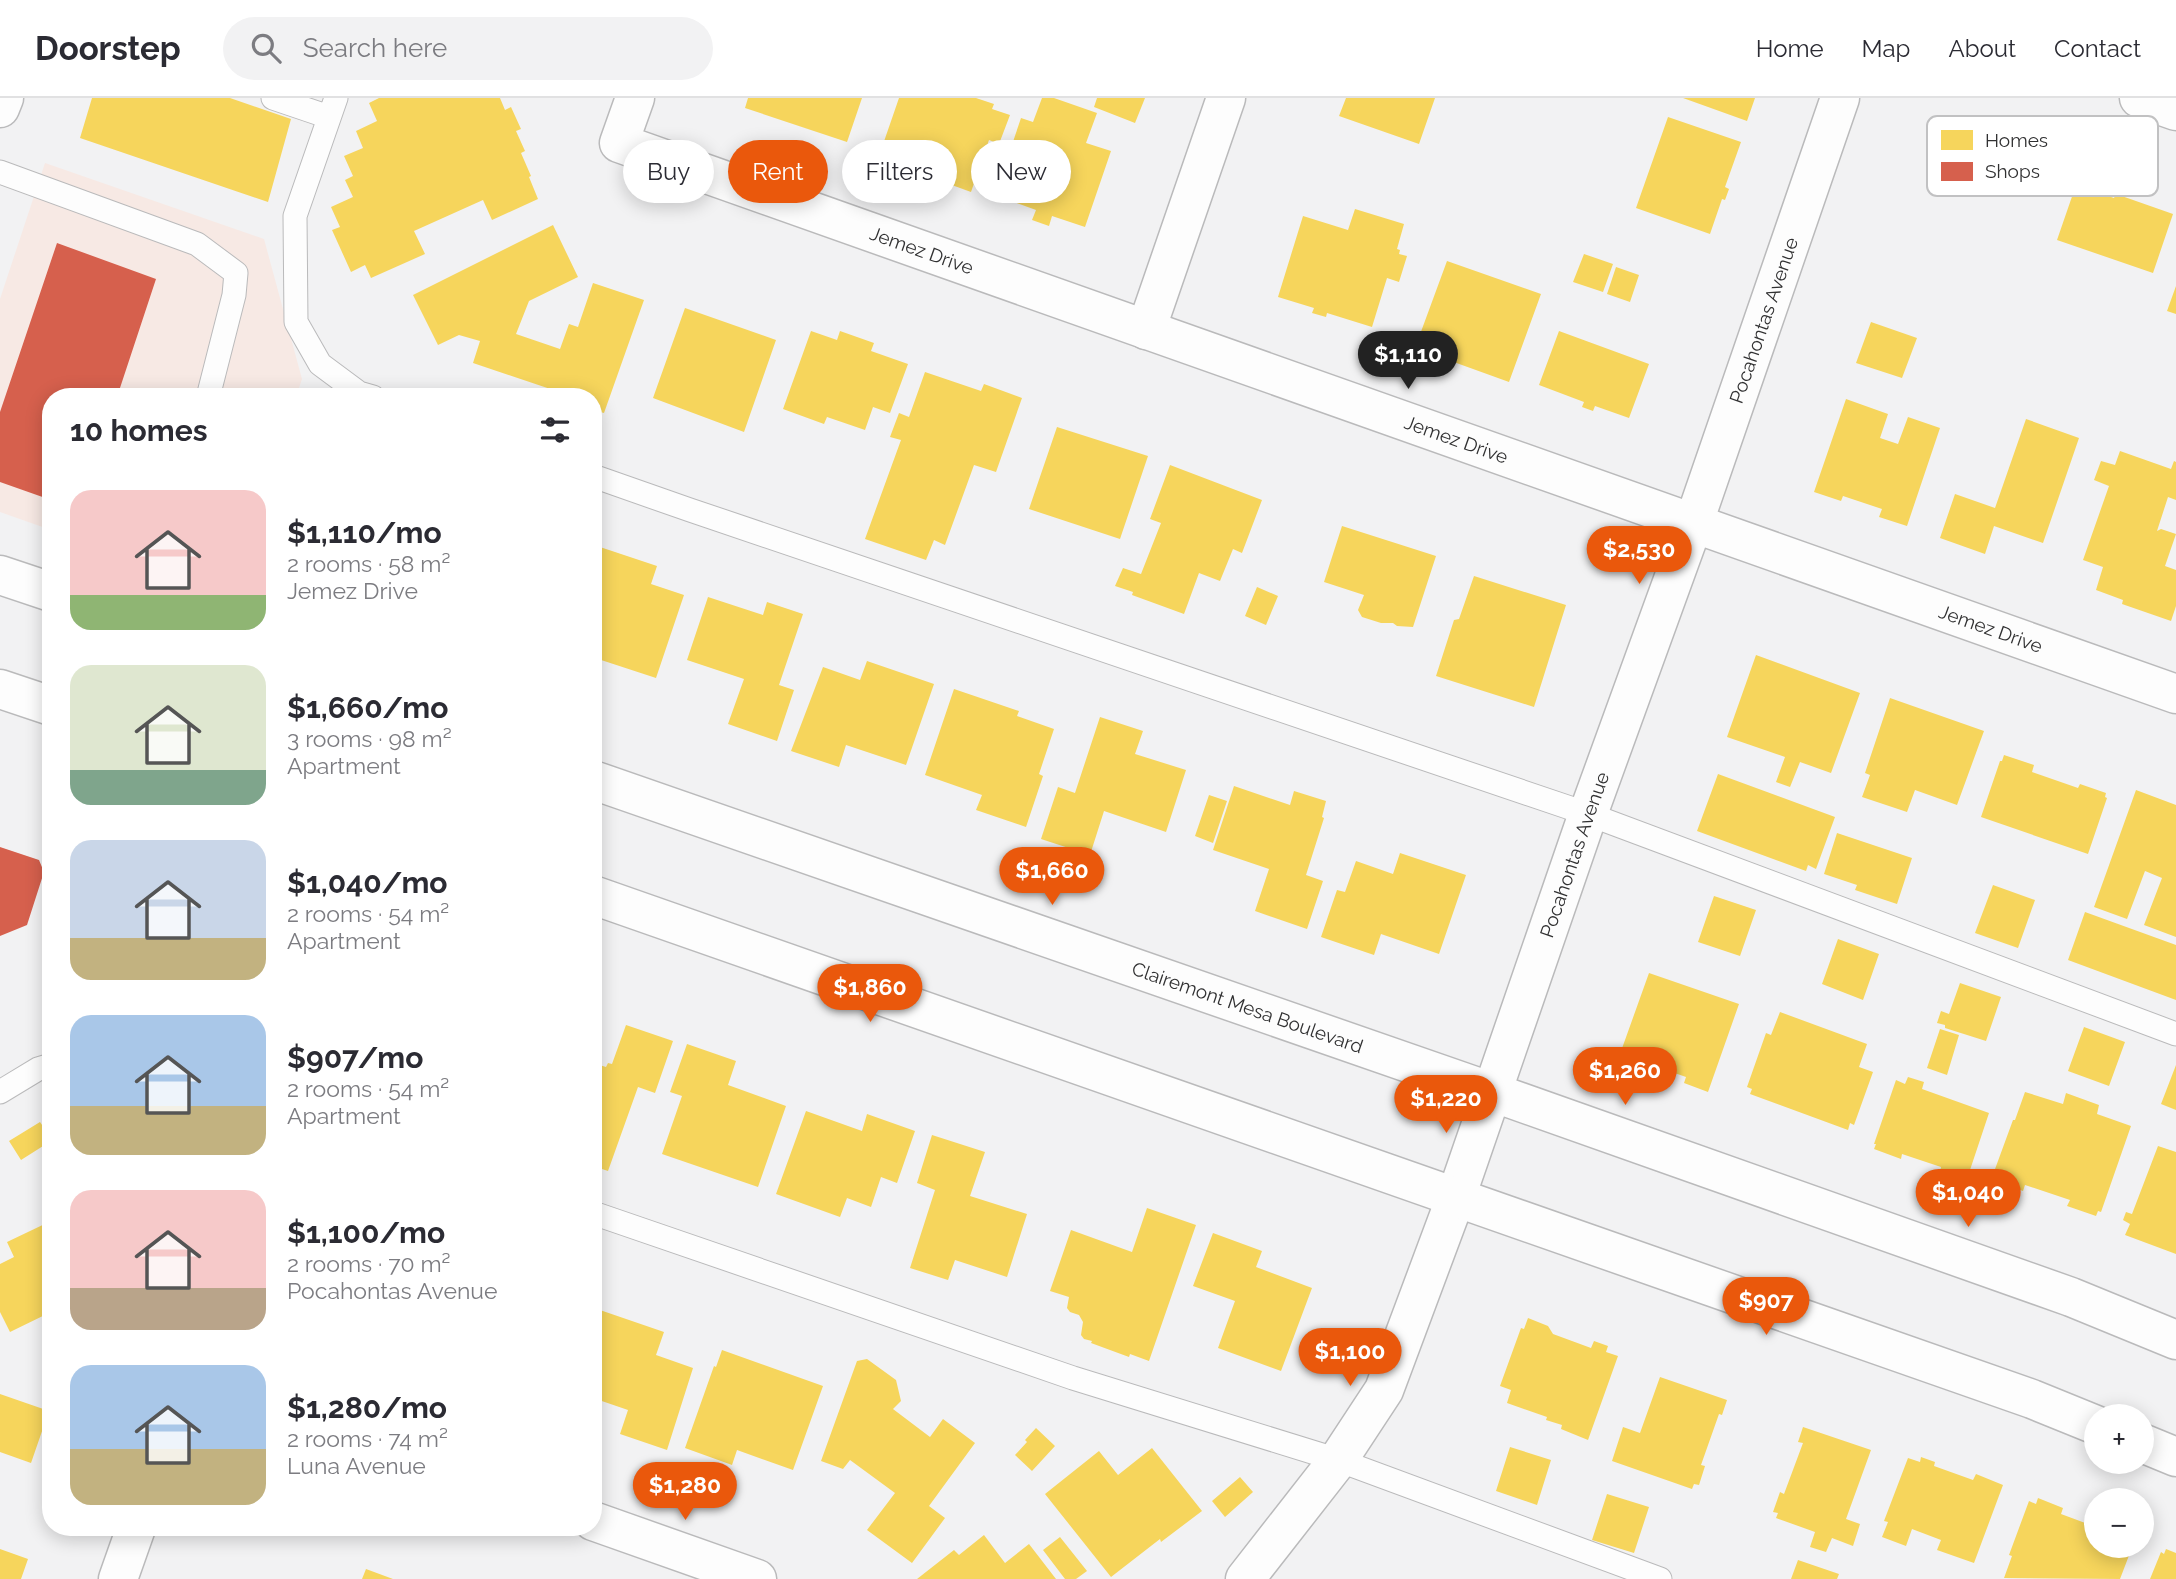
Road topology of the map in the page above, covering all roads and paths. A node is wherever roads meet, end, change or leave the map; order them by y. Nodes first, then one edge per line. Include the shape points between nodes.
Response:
1 (4, 98) edge
2 (273, 98) edge
3 (635, 98) edge
4 (1226, 98) edge
5 (1840, 98) edge
6 (2139, 98) edge
7 (0, 108) edge
8 (333, 108) edge
9 (2176, 111) edge
10 (0, 172) edge
11 (1146, 330) junction
12 (210, 388) edge
13 (352, 388) edge
14 (602, 479) edge
15 (1694, 522) junction
16 (0, 575) edge
17 (42, 589) edge
18 (0, 689) edge
19 (2176, 694) edge
20 (42, 703) edge
21 (602, 782) edge
22 (1588, 814) junction
23 (602, 898) edge
24 (2176, 1034) edge
25 (42, 1068) edge
26 (0, 1092) edge
27 (1492, 1092) junction
28 (1456, 1197) junction
29 (602, 1216) edge
30 (2176, 1340) edge
31 (2084, 1420) edge
32 (2154, 1448) edge
33 (2176, 1457) edge
34 (1338, 1460) junction
35 (602, 1524) edge
36 (133, 1536) edge
37 (118, 1579) edge
38 (757, 1579) edge
39 (1245, 1579) edge
40 (1660, 1579) edge

1 - 7 street
2 - 8 lane
3 - 11 street, Jemez Drive via 619,143
4 - 11 street
5 - 15 street, Pocahontas Avenue
6 - 9 street
8 - 13 lane via 295,216 296,322 320,364
10 - 12 lane via 197,244 236,273
11 - 15 street, Jemez Drive
14 - 22 lane
15 - 19 street, Jemez Drive
15 - 22 street, Pocahontas Avenue
16 - 17 street
18 - 20 street
21 - 27 street, Clairemont Mesa Boulevard
22 - 24 lane
22 - 27 street, Pocahontas Avenue
23 - 28 street
25 - 26 lane
27 - 28 street, Pocahontas Avenue
27 - 30 street, Clairemont Mesa Boulevard via 2071,1297
28 - 31 street
28 - 34 street, Pocahontas Avenue via 1384,1390
29 - 34 lane via 1073,1378
32 - 33 street
34 - 39 street, Pocahontas Avenue
34 - 40 lane
35 - 38 street
36 - 37 street

